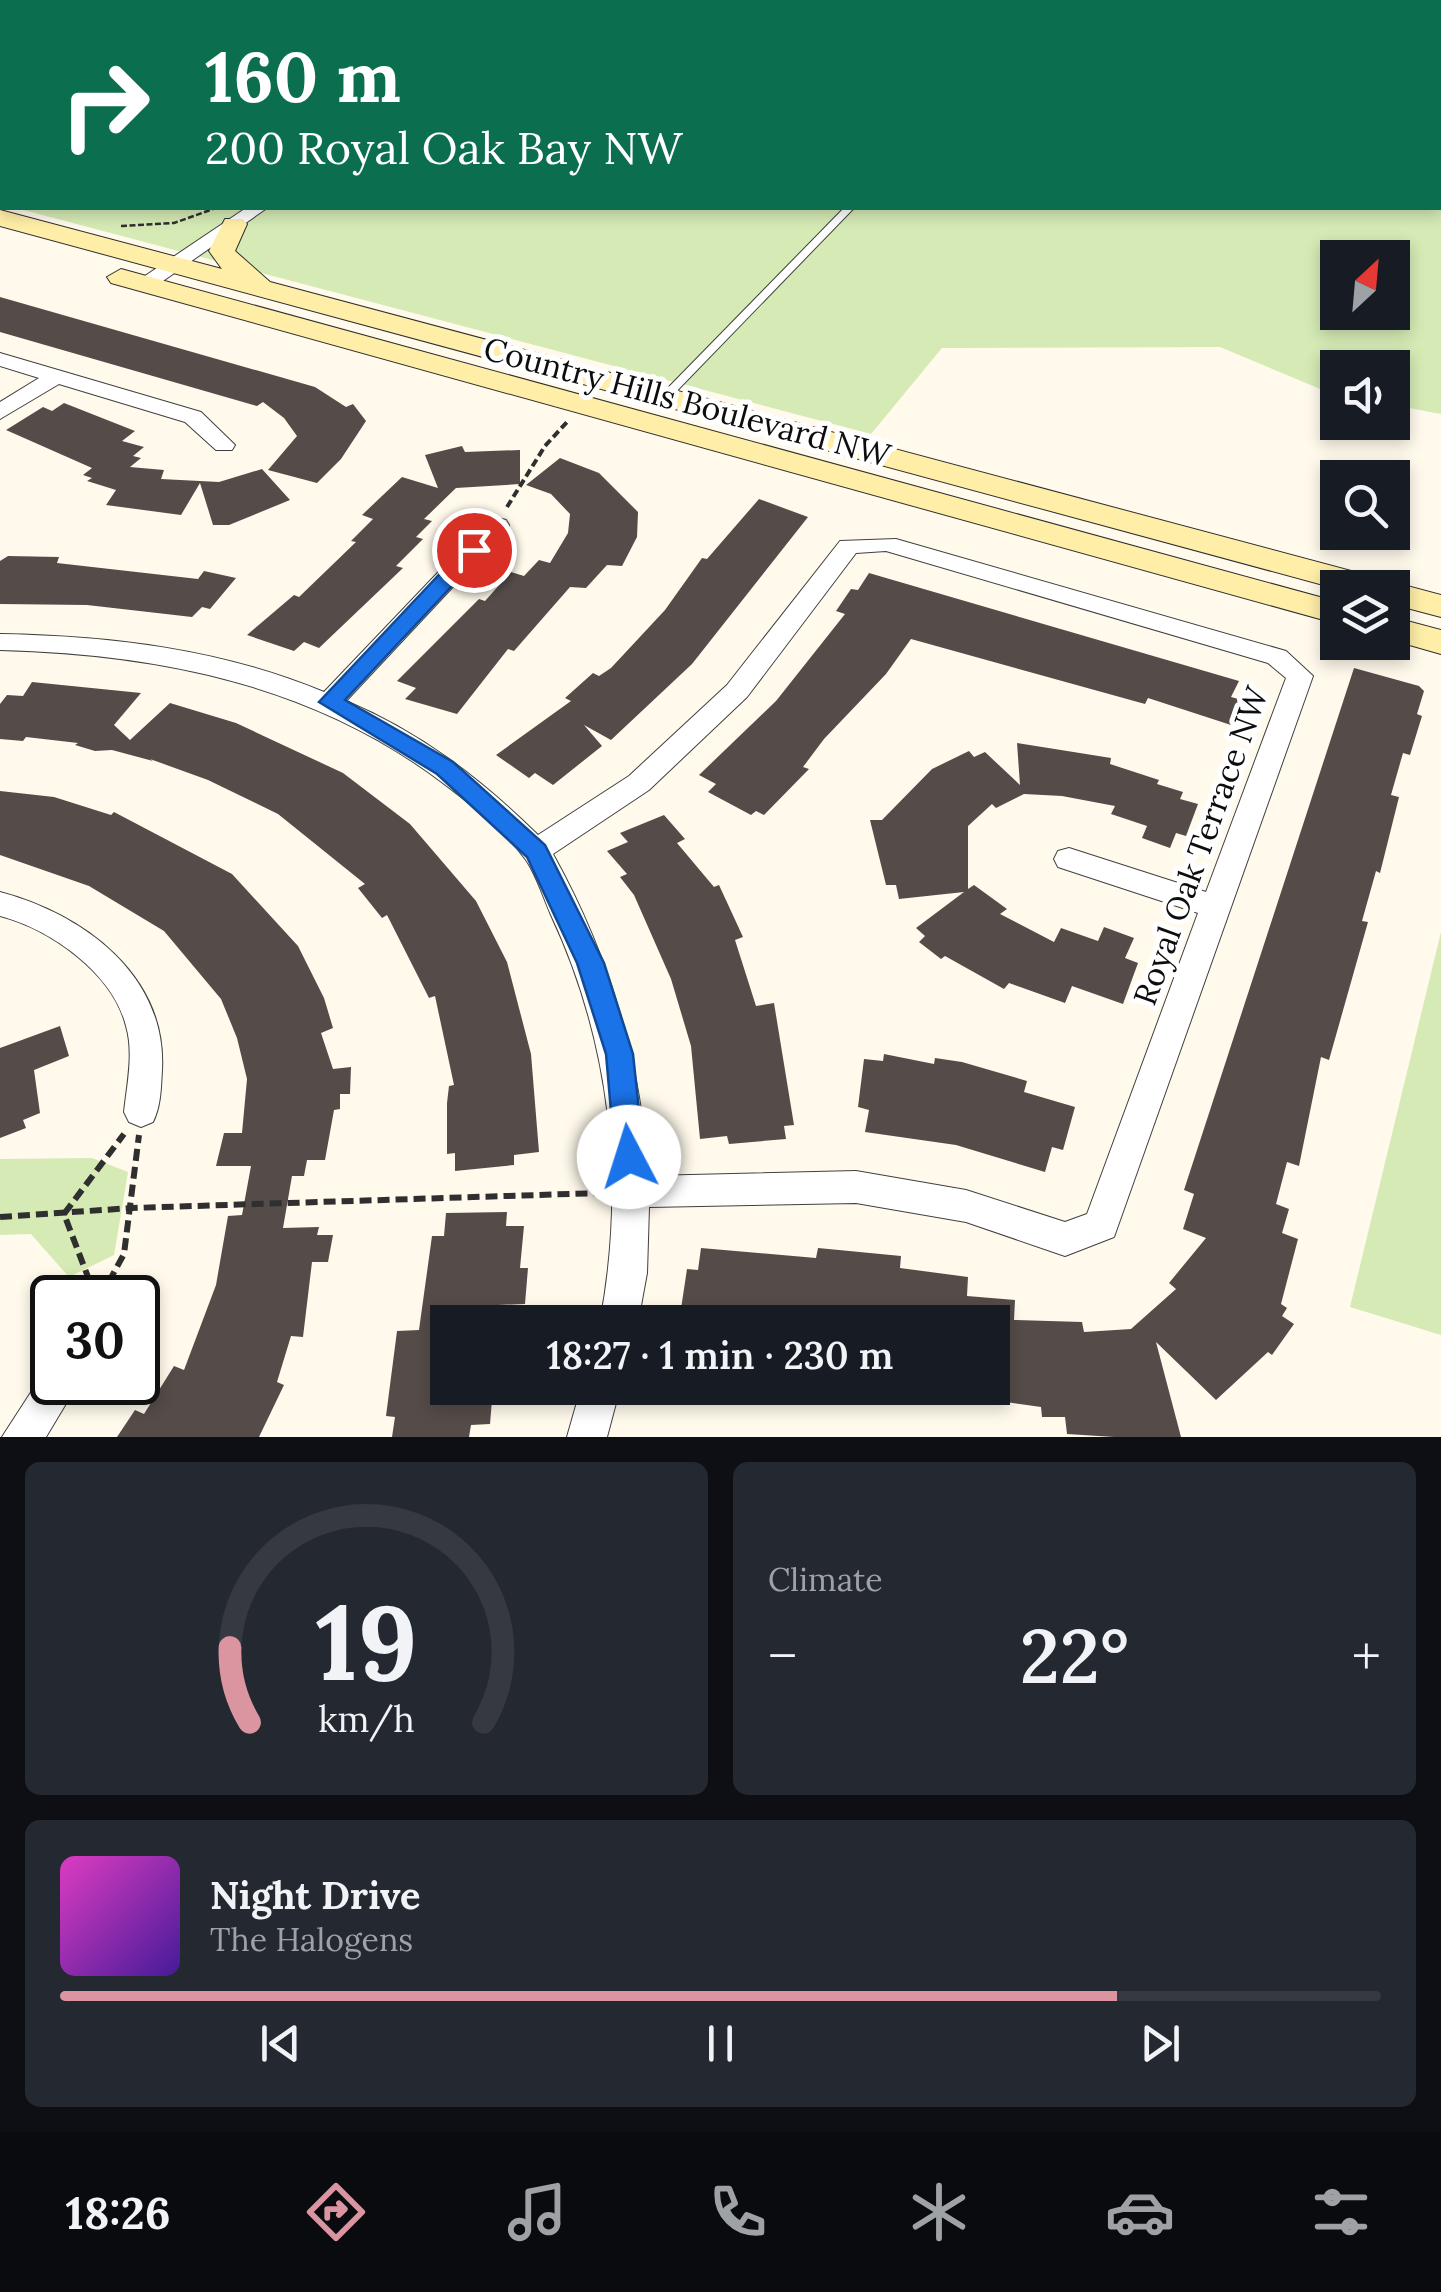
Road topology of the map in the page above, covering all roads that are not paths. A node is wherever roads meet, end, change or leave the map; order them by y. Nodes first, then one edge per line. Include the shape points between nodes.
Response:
1 (250, 210) edge
2 (847, 210) edge
3 (225, 216) edge
4 (0, 218) edge
5 (0, 244) edge
6 (174, 265) junction
7 (146, 284) junction
8 (268, 290) junction
9 (0, 358) edge
10 (56, 376) junction
11 (665, 396) junction
12 (0, 412) edge
13 (224, 445) dead end
14 (498, 525) road end
15 (1320, 574) edge
16 (1410, 598) edge
17 (1441, 606) edge
18 (1320, 608) edge
19 (1410, 633) edge
20 (0, 642) edge
21 (1441, 642) edge
22 (330, 702) junction
23 (536, 851) junction
24 (1068, 858) dead end
25 (0, 904) edge
26 (1215, 908) junction
27 (140, 1112) road end
28 (632, 1192) junction
29 (620, 1305) edge
30 (44, 1405) edge
31 (596, 1405) edge
32 (22, 1437) edge
33 (588, 1437) edge

1 - 3 street
2 - 11 lane
3 - 6 street
3 - 8 main road via 222,251 236,270
4 - 6 main road, Country Hills Boulevard NW
5 - 7 main road, Country Hills Boulevard NW
6 - 7 street
6 - 8 main road, Country Hills Boulevard NW
7 - 18 main road, Country Hills Boulevard NW
8 - 11 main road, Country Hills Boulevard NW
9 - 10 street
10 - 12 street
10 - 13 street via 192,417
11 - 15 main road, Country Hills Boulevard NW
14 - 22 street
16 - 17 main road
19 - 21 main road
20 - 22 street via 132,650 228,668
22 - 23 street via 445,768
23 - 26 street, Royal Oak Terrace NW via 639,784 737,691 850,546 887,544 1277,657 1300,676
23 - 28 street via 590,963 620,1054
24 - 26 street
25 - 27 street via 83,942 120,983 142,1024
26 - 28 street, Royal Oak Terrace NW via 1100,1225 1065,1239 966,1206 856,1186
28 - 29 street
30 - 32 street
31 - 33 street

